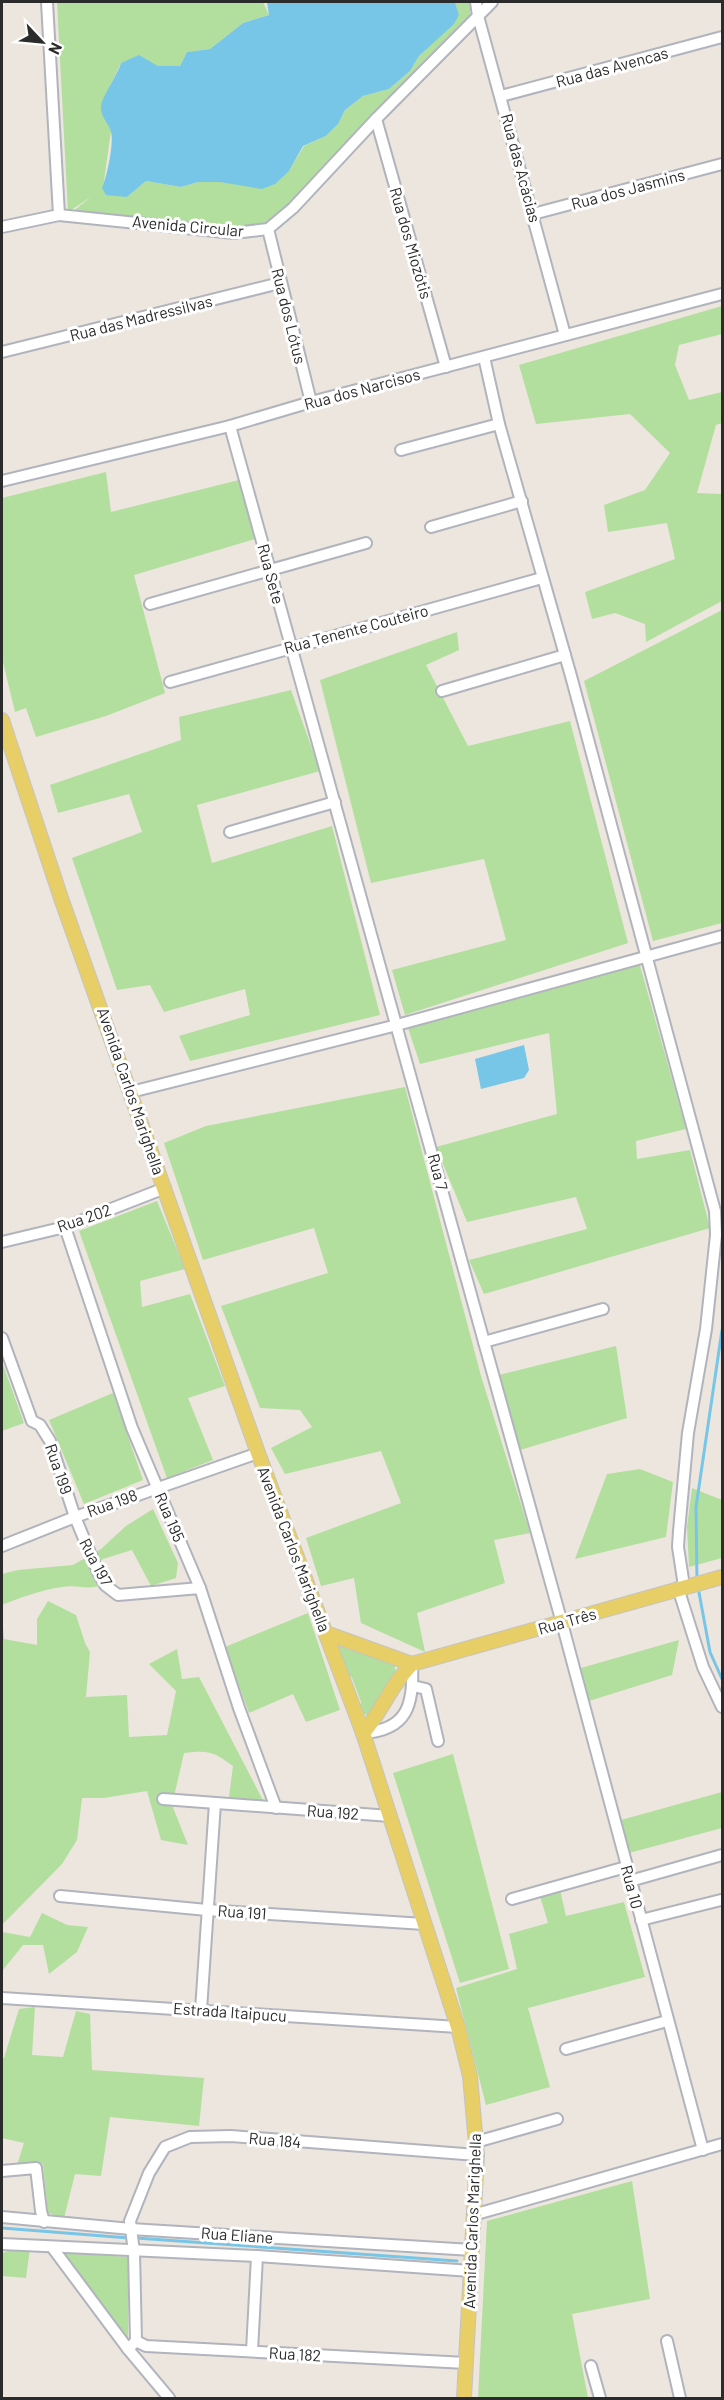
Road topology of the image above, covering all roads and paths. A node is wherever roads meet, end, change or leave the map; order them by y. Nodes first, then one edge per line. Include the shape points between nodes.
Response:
1 (46, 2) edge
2 (476, 2) edge
3 (492, 2) edge
4 (478, 15) junction
5 (723, 37) edge
6 (501, 96) junction
7 (376, 119) junction
8 (723, 164) edge
9 (533, 214) junction
10 (59, 215) junction
11 (2, 226) edge
12 (268, 229) junction
13 (280, 283) junction
14 (723, 294) edge
15 (565, 335) junction
16 (2, 352) edge
17 (484, 357) junction
18 (446, 367) junction
19 (311, 402) junction
20 (499, 424) junction
21 (230, 426) junction
22 (401, 450) dead end
23 (2, 481) edge
24 (522, 501) junction
25 (431, 527) dead end
26 (366, 543) dead end
27 (270, 569) junction
28 (542, 578) junction
29 (150, 604) dead end
30 (291, 646) junction
31 (565, 655) junction
32 (170, 682) dead end
33 (442, 691) dead end
34 (2, 720) edge
35 (313, 722) joint
36 (335, 802) junction
37 (230, 832) dead end
38 (723, 936) edge
39 (646, 955) junction
40 (397, 1025) junction
41 (131, 1092) junction
42 (165, 1188) junction
43 (65, 1227) junction
44 (2, 1242) edge
45 (603, 1309) dead end
46 (2, 1338) edge
47 (484, 1342) junction
48 (258, 1453) junction
49 (157, 1487) junction
50 (75, 1517) junction
51 (2, 1546) edge
52 (723, 1577) edge
53 (681, 1587) junction
54 (200, 1588) junction
55 (562, 1623) junction
56 (326, 1633) junction
57 (412, 1664) junction
58 (413, 1686) junction
59 (723, 1707) edge
60 (363, 1733) junction
61 (438, 1741) dead end
62 (164, 1799) dead end
63 (215, 1803) junction
64 (276, 1808) junction
65 (390, 1816) junction
66 (723, 1855) edge
67 (626, 1867) junction
68 (630, 1881) junction
69 (60, 1896) dead end
70 (513, 1899) dead end
71 (721, 1900) edge
72 (207, 1910) junction
73 (641, 1920) junction
74 (424, 1924) junction
75 (2, 1998) edge
76 (201, 2010) junction
77 (667, 2021) junction
78 (458, 2027) junction
79 (566, 2049) dead end
80 (557, 2119) dead end
81 (723, 2144) edge
82 (477, 2149) junction
83 (703, 2150) junction
84 (2, 2171) edge
85 (473, 2215) junction
86 (2, 2217) edge
87 (44, 2222) junction
88 (131, 2229) junction
89 (2, 2244) edge
90 (52, 2247) junction
91 (472, 2250) junction
92 (134, 2252) junction
93 (257, 2256) junction
94 (471, 2271) junction
95 (667, 2341) dead end
96 (132, 2345) junction
97 (252, 2351) junction
98 (465, 2363) junction
99 (591, 2366) dead end
100 (169, 2398) edge
101 (464, 2398) edge
102 (600, 2398) edge
103 (681, 2398) edge

1 - 10 street
2 - 4 street, Rua das Acácias
3 - 4 street, Avenida Circular
4 - 6 street, Rua das Acácias
4 - 7 street, Avenida Circular
5 - 6 street, Rua das Avencas
6 - 9 street, Rua das Acácias
7 - 12 street, Avenida Circular via 293,208
7 - 18 street, Rua dos Miozótis
8 - 9 street, Rua dos Jasmins
9 - 15 street, Rua das Acácias
10 - 11 street, Avenida Circular
10 - 12 street, Avenida Circular via 234,232
12 - 13 street, Rua dos Lótus
13 - 16 street, Rua das Madressilvas
13 - 19 street, Rua dos Lótus
14 - 15 street, Rua dos Narcisos
15 - 17 street, Rua dos Narcisos
17 - 18 street, Rua dos Narcisos
17 - 20 street
18 - 19 street, Rua dos Narcisos
19 - 21 street, Rua dos Narcisos
20 - 22 street
20 - 24 street
21 - 23 street, Rua dos Narcisos
21 - 27 street, Rua Sete
24 - 25 street
24 - 28 street
26 - 27 street
27 - 29 street
27 - 30 street, Rua Sete
28 - 30 street, Rua Tenente Couteiro
28 - 31 street
30 - 32 street, Rua Tenente Couteiro
30 - 35 street, Rua Sete
31 - 33 street
31 - 39 street
34 - 41 main road, Avenida Carlos Marighella
35 - 36 street, Rua 7
36 - 37 street
36 - 40 street, Rua 7
38 - 39 street
39 - 40 street
39 - 53 street via 716,1222 706,1329 688,1433 678,1547
40 - 41 street
40 - 47 street, Rua 7
41 - 42 main road, Avenida Carlos Marighella
42 - 43 street, Rua 202
42 - 48 main road, Avenida Carlos Marighella
43 - 44 street, Rua 202
43 - 49 street, Rua 195 via 132,1428
45 - 47 street
46 - 50 street, Rua 199 via 32,1421 40,1425 50,1442
47 - 55 street, Rua 7
48 - 49 street, Rua 198
48 - 56 main road, Avenida Carlos Marighella
49 - 50 street, Rua 198
49 - 54 street, Rua 195
50 - 51 street, Rua 198
50 - 54 street, Rua 197 via 98,1572 112,1592 138,1594
52 - 53 main road, Rua Três
53 - 55 main road, Rua Três
53 - 59 street via 703,1667
54 - 64 street, Rua 195
55 - 57 main road, Rua Três
55 - 67 street, Rua 10
56 - 57 main road
56 - 60 main road, Avenida Carlos Marighella
57 - 58 street
57 - 60 main road
58 - 60 street via 410,1702 399,1720 383,1731
58 - 61 street via 426,1689
60 - 65 main road, Avenida Carlos Marighella
62 - 63 street
63 - 64 street
63 - 72 street
64 - 65 street, Rua 192
65 - 74 main road, Avenida Carlos Marighella
66 - 68 street
67 - 68 street, Rua 10
67 - 70 street
68 - 73 street, Rua 10
69 - 72 street, Rua 191
71 - 73 street
72 - 74 street, Rua 191
72 - 76 street
73 - 77 street, Rua 10
74 - 78 main road, Avenida Carlos Marighella
75 - 76 street, Estrada Itaipucu
76 - 78 street, Estrada Itaipucu
77 - 79 street
77 - 83 street, Rua 10
78 - 82 main road, Avenida Carlos Marighella via 470,2076
80 - 82 street
81 - 83 street
82 - 85 main road, Avenida Carlos Marighella
82 - 88 street, Rua 184 via 190,2137 165,2147 156,2160 139,2194
83 - 85 street
84 - 87 street via 36,2169
85 - 91 main road, Avenida Carlos Marighella
86 - 87 street, Rua Eliane
87 - 88 street, Rua Eliane
88 - 91 street, Rua Eliane
88 - 92 street, Rua 184
89 - 90 street, Rua Eliane
90 - 92 street, Rua Eliane
90 - 96 street
91 - 94 main road, Avenida Carlos Marighella
92 - 93 street, Rua Eliane
92 - 96 street, Rua 184
93 - 94 street, Rua Eliane
93 - 97 street
94 - 98 main road, Avenida Carlos Marighella
95 - 103 street
96 - 97 street, Rua 182
96 - 100 street
97 - 98 street, Rua 182
98 - 101 main road, Avenida Carlos Marighella
99 - 102 street

